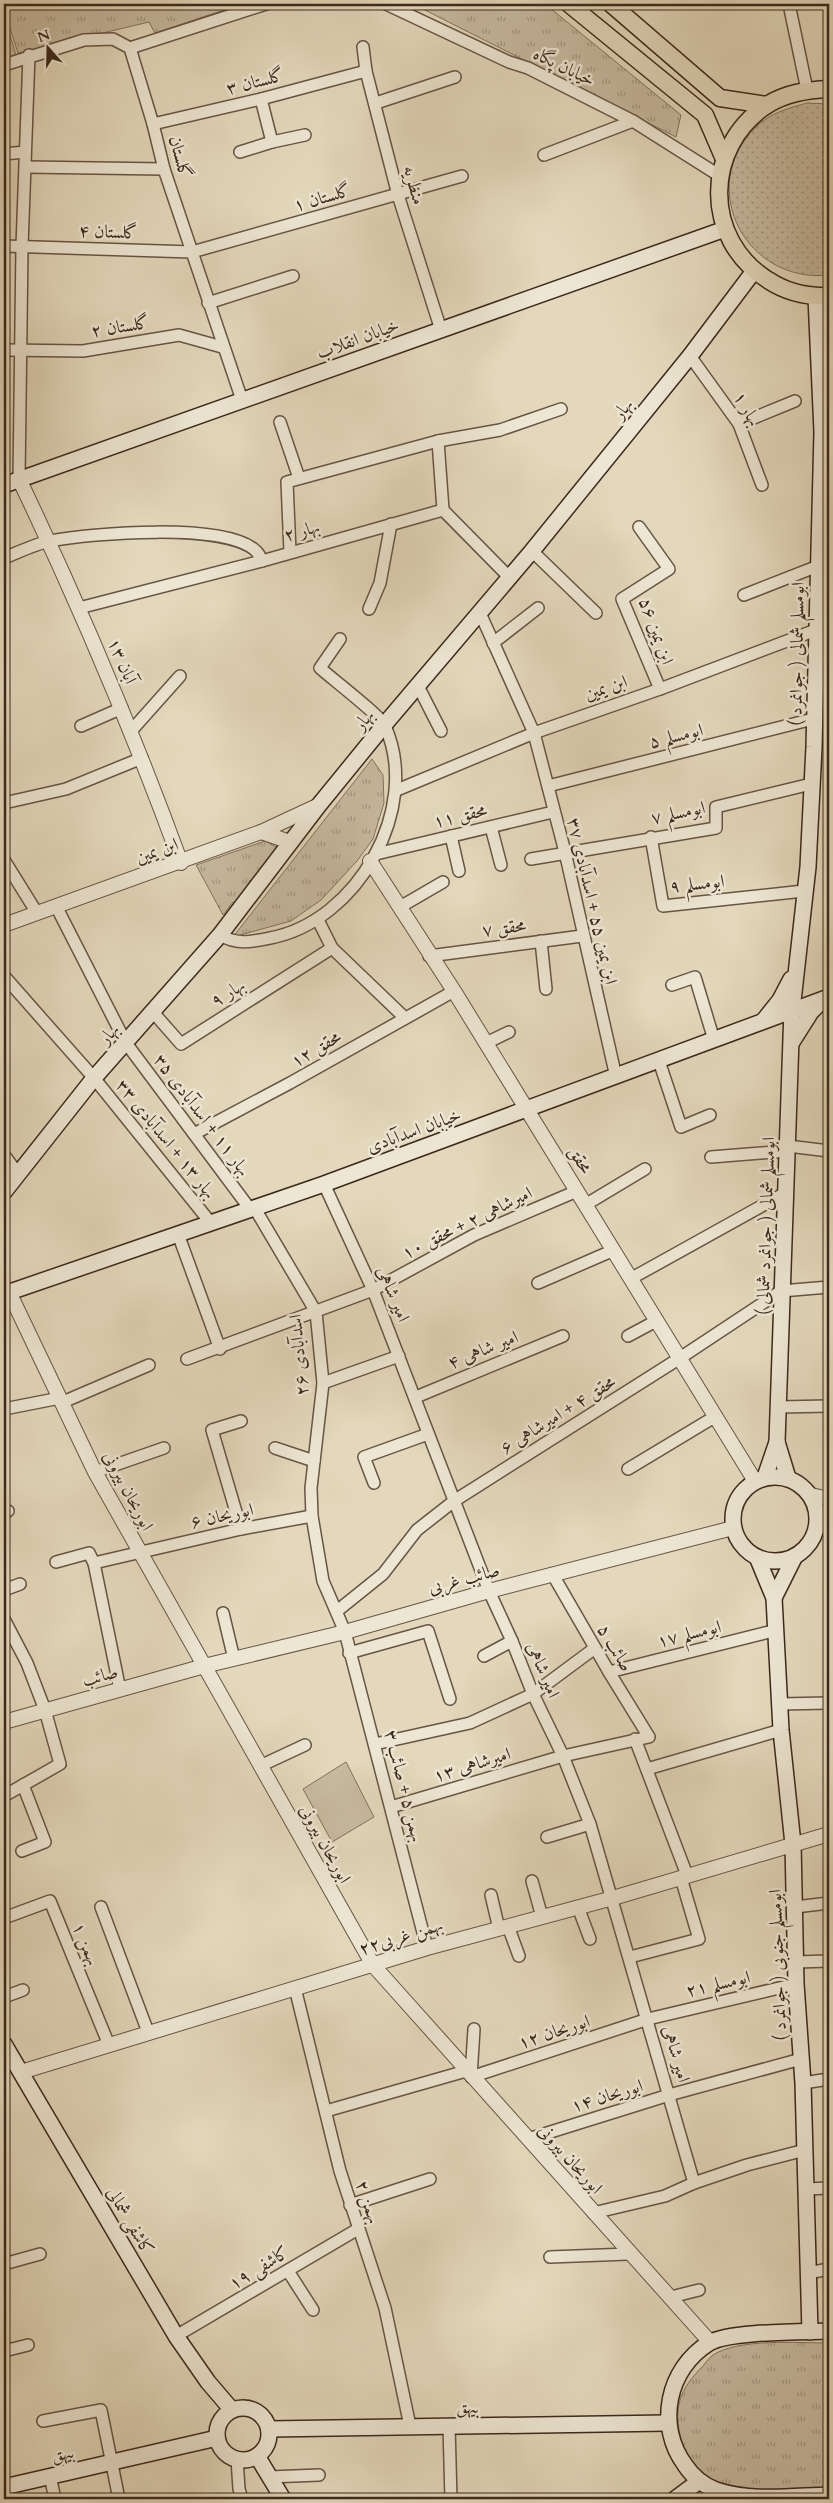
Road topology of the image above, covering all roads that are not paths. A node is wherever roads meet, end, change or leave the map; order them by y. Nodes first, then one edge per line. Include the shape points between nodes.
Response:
1 (266, 4) edge
2 (386, 4) edge
3 (569, 4) edge
4 (611, 4) edge
5 (789, 4) edge
6 (363, 47) dead end
7 (130, 48) junction
8 (29, 55) junction
9 (4, 65) edge
10 (366, 71) junction
11 (455, 77) dead end
12 (829, 89) edge
13 (807, 90) junction
14 (261, 99) junction
15 (376, 103) junction
16 (768, 105) junction
17 (633, 121) junction
18 (153, 124) junction
19 (305, 135) dead end
20 (272, 142) junction
21 (25, 152) junction
22 (240, 152) dead end
23 (4, 154) edge
24 (544, 154) dead end
25 (724, 159) junction
26 (26, 167) junction
27 (164, 169) junction
28 (462, 176) dead end
29 (720, 176) junction
30 (398, 195) junction
31 (725, 229) junction
32 (4, 246) edge
33 (22, 246) junction
34 (192, 252) junction
35 (754, 271) junction
36 (293, 276) dead end
37 (823, 296) edge
38 (208, 303) junction
39 (441, 330) junction
40 (222, 347) junction
41 (4, 350) edge
42 (22, 351) junction
43 (690, 356) junction
44 (242, 400) junction
45 (795, 401) dead end
46 (561, 409) dead end
47 (280, 422) dead end
48 (739, 424) junction
49 (826, 432) edge
50 (438, 441) junction
51 (299, 478) junction
52 (19, 479) junction
53 (4, 485) edge
54 (762, 486) dead end
55 (443, 510) junction
56 (390, 524) junction
57 (638, 527) dead end
58 (49, 541) junction
59 (532, 551) junction
60 (290, 552) junction
61 (4, 558) edge
62 (822, 559) edge
63 (262, 561) junction
64 (509, 577) junction
65 (744, 595) dead end
66 (80, 608) junction
67 (538, 608) dead end
68 (369, 609) dead end
69 (480, 613) junction
70 (596, 613) dead end
71 (822, 627) edge
72 (340, 639) dead end
73 (493, 643) junction
74 (180, 676) dead end
75 (418, 686) junction
76 (660, 689) junction
77 (122, 708) junction
78 (814, 719) junction
79 (385, 724) junction
80 (81, 726) dead end
81 (131, 731) junction
82 (441, 731) dead end
83 (534, 733) junction
84 (142, 758) junction
85 (811, 784) junction
86 (548, 786) junction
87 (396, 790) junction
88 (4, 803) edge
89 (319, 805) junction
90 (554, 812) junction
91 (491, 827) junction
92 (262, 832) junction
93 (451, 836) junction
94 (651, 837) junction
95 (290, 842) junction
96 (565, 852) junction
97 (373, 858) junction
98 (4, 860) edge
99 (531, 860) dead end
100 (181, 863) junction
101 (501, 865) dead end
102 (459, 871) dead end
103 (443, 882) dead end
104 (804, 891) junction
105 (56, 906) junction
106 (400, 906) junction
107 (37, 913) junction
108 (318, 920) junction
109 (4, 925) edge
110 (220, 935) junction
111 (582, 936) junction
112 (541, 941) junction
113 (332, 948) junction
114 (429, 956) junction
115 (796, 968) junction
116 (4, 976) edge
117 (672, 985) dead end
118 (546, 989) dead end
119 (454, 991) junction
120 (826, 998) edge
121 (792, 1010) junction
122 (152, 1011) junction
123 (405, 1018) junction
124 (762, 1022) junction
125 (509, 1032) dead end
126 (714, 1040) junction
127 (126, 1043) junction
128 (486, 1043) junction
129 (791, 1044) junction
130 (659, 1061) junction
131 (616, 1077) junction
132 (94, 1078) junction
133 (527, 1109) junction
134 (710, 1115) dead end
135 (194, 1134) junction
136 (788, 1149) junction
137 (829, 1151) edge
138 (4, 1155) edge
139 (711, 1157) dead end
140 (645, 1170) dead end
141 (19, 1175) junction
142 (324, 1184) junction
143 (577, 1191) junction
144 (4, 1192) edge
145 (785, 1193) junction
146 (585, 1205) junction
147 (252, 1208) junction
148 (210, 1222) junction
149 (178, 1234) junction
150 (614, 1250) junction
151 (632, 1278) junction
152 (538, 1283) dead end
153 (829, 1288) edge
154 (373, 1290) junction
155 (782, 1291) junction
156 (6, 1296) edge
157 (316, 1312) junction
158 (656, 1321) junction
159 (563, 1336) dead end
160 (628, 1336) dead end
161 (220, 1349) junction
162 (399, 1356) junction
163 (680, 1358) junction
164 (186, 1360) dead end
165 (149, 1364) dead end
166 (323, 1383) junction
167 (416, 1397) junction
168 (62, 1400) junction
169 (829, 1406) edge
170 (779, 1407) junction
171 (4, 1409) edge
172 (716, 1416) junction
173 (241, 1421) dead end
174 (428, 1434) junction
175 (777, 1442) junction
176 (164, 1448) dead end
177 (275, 1448) dead end
178 (314, 1461) junction
179 (628, 1469) dead end
180 (95, 1472) junction
181 (788, 1478) junction
182 (760, 1479) junction
183 (374, 1483) dead end
184 (811, 1495) junction
185 (829, 1499) edge
186 (454, 1501) junction
187 (312, 1516) junction
188 (824, 1518) edge
189 (733, 1528) junction
190 (241, 1529) junction
191 (140, 1553) junction
192 (796, 1556) junction
193 (757, 1557) junction
194 (56, 1562) dead end
195 (94, 1563) junction
196 (553, 1575) junction
197 (20, 1584) dead end
198 (4, 1590) edge
199 (489, 1592) junction
200 (774, 1598) junction
201 (337, 1610) junction
202 (222, 1614) dead end
203 (4, 1619) edge
204 (777, 1630) junction
205 (345, 1632) junction
206 (512, 1641) junction
207 (595, 1648) junction
208 (350, 1653) junction
209 (484, 1656) dead end
210 (234, 1659) junction
211 (205, 1666) junction
212 (608, 1672) junction
213 (120, 1690) junction
214 (533, 1694) junction
215 (450, 1699) dead end
216 (829, 1703) edge
217 (779, 1704) junction
218 (45, 1710) junction
219 (4, 1722) edge
220 (781, 1730) junction
221 (649, 1737) joint
222 (635, 1740) junction
223 (375, 1744) junction
224 (305, 1745) dead end
225 (563, 1756) junction
226 (260, 1766) junction
227 (647, 1769) junction
228 (23, 1785) junction
229 (4, 1796) edge
230 (391, 1807) junction
231 (590, 1824) junction
232 (829, 1834) edge
233 (547, 1837) dead end
234 (794, 1844) junction
235 (22, 1851) dead end
236 (684, 1877) junction
237 (532, 1881) dead end
238 (491, 1895) dead end
239 (612, 1898) junction
240 (829, 1903) edge
241 (101, 1907) dead end
242 (578, 1907) junction
243 (794, 1907) junction
244 (542, 1917) junction
245 (4, 1918) edge
246 (504, 1927) junction
247 (590, 1939) dead end
248 (427, 1948) junction
249 (519, 1956) dead end
250 (630, 1957) junction
251 (829, 1961) edge
252 (796, 1962) junction
253 (372, 1965) junction
254 (796, 1984) junction
255 (294, 1988) junction
256 (24, 1990) dead end
257 (4, 1997) edge
258 (648, 2019) junction
259 (474, 2029) dead end
260 (148, 2032) junction
261 (4, 2044) edge
262 (109, 2045) junction
263 (801, 2059) junction
264 (21, 2072) junction
265 (468, 2074) junction
266 (829, 2079) edge
267 (802, 2083) junction
268 (669, 2095) junction
269 (326, 2111) junction
270 (528, 2139) junction
271 (805, 2150) junction
272 (430, 2179) dead end
273 (694, 2182) junction
274 (829, 2188) edge
275 (806, 2189) junction
276 (350, 2204) junction
277 (593, 2213) junction
278 (358, 2229) junction
279 (40, 2254) dead end
280 (628, 2254) junction
281 (550, 2257) dead end
282 (4, 2264) edge
283 (829, 2269) edge
284 (288, 2271) junction
285 (808, 2273) junction
286 (699, 2290) dead end
287 (671, 2297) junction
288 (313, 2310) dead end
289 (829, 2331) edge
290 (810, 2332) junction
291 (176, 2336) junction
292 (710, 2342) junction
293 (28, 2345) dead end
294 (4, 2351) edge
295 (232, 2410) junction
296 (43, 2421) dead end
297 (667, 2423) junction
298 (410, 2426) junction
299 (449, 2426) junction
300 (269, 2429) junction
301 (217, 2438) junction
302 (257, 2456) junction
303 (237, 2459) junction
304 (110, 2464) junction
305 (319, 2475) dead end
306 (50, 2476) junction
307 (270, 2477) junction
308 (698, 2482) junction
309 (4, 2487) edge
310 (829, 2497) edge
311 (55, 2499) edge
312 (119, 2499) edge
313 (242, 2499) edge
314 (282, 2499) edge
315 (451, 2499) edge
316 (675, 2499) edge

1 - 7 street
2 - 17 street, خیابان پگاه via 528,68
3 - 25 main road via 704,116
4 - 16 main road via 720,98
5 - 13 street
6 - 10 street, منظریه
7 - 8 street via 113,39 84,40
7 - 18 street, گلستان
8 - 9 street
8 - 21 street
10 - 14 street, گلستان ۳
10 - 15 street, منظریه
11 - 15 street
12 - 13 main road
13 - 16 main road
14 - 18 street, گلستان ۳
14 - 20 street
15 - 30 street, منظریه
16 - 25 main road via 734,138
17 - 24 street
17 - 29 street, خیابان پگاه
18 - 27 street, گلستان
19 - 20 street
20 - 22 street
21 - 23 street
21 - 26 street
25 - 29 main road
26 - 27 street
26 - 33 street
27 - 34 street, گلستان
28 - 30 street, گلستان ۱
29 - 31 main road via 719,206
30 - 34 street, گلستان ۱
30 - 39 street, منظریه
31 - 35 main road via 737,252
31 - 39 main road, خیابان انقلاب
32 - 33 street, گلستان ۴
33 - 34 street, گلستان ۴
33 - 42 street
34 - 38 street, گلستان
35 - 37 main road via 783,289
35 - 43 main road, بهار
36 - 38 street
37 - 49 main road, ابومسلم شمالی ( جوانمرد )
38 - 40 street, گلستان
39 - 44 main road, خیابان انقلاب
40 - 42 street, گلستان ۲ via 179,335 83,351
40 - 44 street, گلستان
41 - 42 street, گلستان ۲
42 - 52 street
43 - 48 street, بهار ۱
43 - 59 main road, بهار
44 - 52 main road, خیابان انقلاب
45 - 48 street
46 - 50 street via 500,430
47 - 51 street
48 - 54 street, بهار ۱
49 - 62 main road, ابومسلم شمالی ( جوانمرد )
50 - 51 street
50 - 55 street
51 - 60 street via 287,482
52 - 53 main road, خیابان انقلاب
52 - 58 street, ۱۳ آبان
55 - 56 street, بهار ۲
55 - 64 street
56 - 60 street, بهار ۲
56 - 68 street via 380,583
57 - 76 street, ابن یمین ۵۶ via 669,569 622,599
58 - 61 street
58 - 63 street via 134,531 202,534 231,540 256,551
58 - 66 street, ۱۳ آبان
59 - 64 main road, بهار
59 - 70 street
60 - 63 street, بهار ۲
62 - 65 street
62 - 71 main road, ابومسلم شمالی ( جوانمرد )
63 - 66 street, بهار ۲
64 - 69 main road, بهار
66 - 77 street, ۱۳ آبان
67 - 73 street
69 - 73 street, ابن یمین ۵۵ + اسدآبادی ۳۷
69 - 75 main road, بهار
71 - 76 street, ابن یمین
71 - 78 main road, ابومسلم شمالی ( جوانمرد )
72 - 79 street via 320,668
73 - 83 street, ابن یمین ۵۵ + اسدآبادی ۳۷
74 - 81 street
75 - 79 main road, بهار
75 - 82 street
76 - 83 street, ابن یمین
77 - 80 street
77 - 81 street, ۱۳ آبان
78 - 85 main road, ابومسلم شمالی ( جوانمرد )
78 - 86 street, ابومسلم ۵
79 - 87 street via 396,760
79 - 89 main road, بهار
81 - 84 street, ۱۳ آبان
83 - 86 street, ابن یمین ۵۵ + اسدآبادی ۳۷
83 - 87 street, ابن یمین
84 - 88 street via 66,789
84 - 100 street, ۱۳ آبان
85 - 94 street, ابومسلم ۷ via 716,808 716,828
85 - 104 main road, ابومسلم شمالی ( جوانمرد )
86 - 90 street, ابن یمین ۵۵ + اسدآبادی ۳۷
87 - 97 street via 390,826
89 - 92 street, ابن یمین
89 - 95 main road, بهار
90 - 91 street, محقق ۱۱
90 - 96 street, ابن یمین ۵۵ + اسدآبادی ۳۷
91 - 93 street, محقق ۱۱
91 - 101 street
92 - 95 street
92 - 100 street, ابن یمین
93 - 97 street, محقق ۱۱
93 - 102 street
94 - 96 street, ابومسلم ۷
94 - 104 street, ابومسلم ۹ via 663,906
95 - 110 main road, بهار
96 - 99 street, ابومسلم ۷
96 - 111 street, ابن یمین ۵۵ + اسدآبادی ۳۷
97 - 106 street, محقق
97 - 108 street via 353,886
98 - 107 street
100 - 105 street, ابن یمین
103 - 106 street
104 - 115 main road, ابومسلم شمالی ( جوانمرد )
105 - 107 street, ابن یمین
105 - 127 street, بهار ۱۱ + اسدآبادی ۳۵
106 - 114 street, محقق
107 - 109 street, ابن یمین
108 - 110 street via 291,934 242,943
108 - 113 street
110 - 122 main road, بهار
111 - 112 street, محقق ۷
111 - 131 street, ابن یمین ۵۵ + اسدآبادی ۳۷
112 - 114 street, محقق ۷
112 - 118 street
113 - 122 street, بهار ۹ via 181,1044
113 - 123 street
114 - 119 street, محقق
115 - 121 main road, ابومسلم شمالی ( جوانمرد )
115 - 124 main road via 780,1000
116 - 132 street, بهار ۱۳ + اسدآبادی ۳۳
117 - 126 street via 695,978
119 - 123 street, محقق ۱۲
119 - 128 street, محقق
120 - 121 main road, خیابان اسدآبادی
120 - 129 main road via 811,1012
121 - 124 main road, خیابان اسدآبادی
121 - 129 main road, ابومسلم شمالی ( جوانمرد شمالی )
122 - 127 main road, بهار
123 - 135 street, محقق ۱۲
124 - 126 main road, خیابان اسدآبادی
125 - 128 street
126 - 130 main road, خیابان اسدآبادی
127 - 132 main road, بهار
127 - 135 street, بهار ۱۱ + اسدآبادی ۳۵
128 - 133 street, محقق
129 - 136 main road, ابومسلم شمالی ( جوانمرد شمالی )
130 - 131 main road, خیابان اسدآبادی
130 - 134 street via 681,1126
131 - 133 main road, خیابان اسدآبادی
132 - 141 main road, بهار
132 - 148 street, بهار ۱۳ + اسدآبادی ۳۳
133 - 142 main road, خیابان اسدآبادی
133 - 143 street, محقق
135 - 147 street, بهار ۱۱ + اسدآبادی ۳۵
136 - 137 street
136 - 139 street
136 - 145 main road, ابومسلم شمالی ( جوانمرد شمالی )
138 - 141 street
140 - 146 street
141 - 144 main road, بهار
142 - 147 main road, خیابان اسدآبادی
142 - 154 street, امیر شاهی
143 - 146 street, محقق
143 - 154 street, امیرشاهی ۲ + محقق ۱۰ via 474,1235
145 - 151 street
145 - 155 main road, ابومسلم شمالی ( جوانمرد شمالی )
146 - 150 street, محقق
147 - 148 main road, خیابان اسدآبادی
147 - 157 street, اسدآبادی ۲۶
148 - 149 main road, خیابان اسدآبادی
149 - 156 main road, خیابان اسدآبادی
149 - 161 street
150 - 151 street, محقق
150 - 152 street
151 - 158 street, محقق
153 - 155 street
154 - 157 street, امیرشاهی ۲ + محقق ۱۰
154 - 162 street, امیر شاهی
155 - 163 street, محقق ۴ + امیرشاهی ۶
155 - 170 main road, ابومسلم شمالی ( جوانمرد شمالی )
156 - 168 street, ابوریحان بیرونی
157 - 161 street, امیرشاهی ۲ + محقق ۱۰
157 - 166 street, اسدآبادی ۲۶
158 - 160 street
158 - 163 street, محقق
159 - 167 street, امیر شاهی ۴
161 - 164 street, امیرشاهی ۲ + محقق ۱۰
162 - 166 street
162 - 167 street, امیر شاهی
163 - 172 street, محقق
163 - 186 street, محقق ۴ + امیرشاهی ۶
165 - 168 street
166 - 178 street, اسدآبادی ۲۶
167 - 174 street, امیر شاهی
168 - 171 street
168 - 180 street, ابوریحان بیرونی
169 - 170 street
170 - 175 main road, ابومسلم شمالی ( جوانمرد شمالی )
172 - 179 street
172 - 182 street, محقق
173 - 190 street via 212,1430
174 - 183 street via 364,1457
174 - 186 street, امیر شاهی
175 - 181 main road
175 - 182 main road
176 - 180 street
177 - 178 street
178 - 187 street, اسدآبادی ۲۶ via 310,1488
180 - 191 street, ابوریحان بیرونی
181 - 182 main road
181 - 184 main road via 801,1484
182 - 189 main road via 739,1496 734,1506
184 - 185 street
184 - 188 main road
186 - 199 street, امیر شاهی
186 - 201 street, محقق ۴ + امیرشاهی ۶ via 417,1530 383,1574
187 - 190 street, ابوریحان ۶
187 - 201 street, اسدآبادی ۲۶ via 323,1581
188 - 192 main road via 807,1548
189 - 193 main road via 746,1550
189 - 196 street, صائب غربی
190 - 191 street, ابوریحان ۶
191 - 195 street, ابوریحان ۶
191 - 211 street, ابوریحان بیرونی
192 - 193 main road via 770,1561
192 - 200 main road
193 - 200 main road, ابومسلم جنوبی ( جوانمرد )
194 - 195 street via 89,1553
195 - 213 street
196 - 199 street, صائب غربی
196 - 207 street, صائب ۵
197 - 198 street
199 - 205 street, صائب غربی
199 - 206 street, امیر شاهی
200 - 204 main road, ابومسلم جنوبی ( جوانمرد )
201 - 205 street, بهمن ۵ + صائب ۳
202 - 210 street
203 - 218 street via 27,1663
204 - 212 street, ابومسلم ۱۷
204 - 217 main road, ابومسلم جنوبی ( جوانمرد )
205 - 208 street, بهمن ۵ + صائب ۳
205 - 210 street, صائب غربی
206 - 209 street
206 - 214 street, امیر شاهی
207 - 212 street, صائب ۵
207 - 214 street
208 - 215 street via 428,1632
208 - 223 street, بهمن ۵ + صائب ۳
210 - 211 street, صائب غربی
211 - 213 street, صائب
211 - 226 street, ابوریحان بیرونی
212 - 221 street, صائب ۵
213 - 218 street, صائب
214 - 223 street via 470,1723
214 - 225 street, امیر شاهی
216 - 217 street
217 - 220 main road, ابومسلم جنوبی ( جوانمرد )
218 - 219 street, صائب
218 - 228 street via 60,1764
220 - 227 street
220 - 234 main road, ابومسلم جنوبی ( جوانمرد )
221 - 222 street, امیرشاهی ۱۳
222 - 225 street, امیرشاهی ۱۳
222 - 227 street
223 - 230 street, بهمن ۵ + صائب ۳
224 - 226 street
225 - 230 street, امیرشاهی ۱۳
225 - 231 street, امیر شاهی
226 - 253 street, ابوریحان بیرونی
227 - 236 street
228 - 229 street
228 - 235 street via 45,1842
230 - 248 street, بهمن ۵ + صائب ۳
231 - 233 street
231 - 239 street, امیر شاهی
232 - 234 street, ۲۲بهمن غربی
234 - 236 street, ۲۲بهمن غربی
234 - 243 main road, ابومسلم جنوبی ( جوانمرد )
236 - 239 street, ۲۲بهمن غربی
236 - 250 street via 699,1939
237 - 244 street
238 - 246 street
239 - 242 street, ۲۲بهمن غربی
239 - 250 street, امیر شاهی
240 - 243 street
241 - 260 street
242 - 244 street, ۲۲بهمن غربی
242 - 247 street
243 - 252 main road, ابومسلم جنوبی ( جوانمرد )
244 - 246 street, ۲۲بهمن غربی
245 - 262 street, بهمن ۱ via 50,1901
246 - 248 street, ۲۲بهمن غربی
246 - 249 street
248 - 253 street, ۲۲بهمن غربی
250 - 258 street, امیر شاهی
251 - 252 street
252 - 254 main road, ابومسلم جنوبی ( جوانمرد )
253 - 255 street, ۲۲بهمن غربی
253 - 265 street, ابوریحان بیرونی
254 - 258 street, ابومسلم ۲۱
254 - 263 main road, ابومسلم جنوبی ( جوانمرد )
255 - 260 street, ۲۲بهمن غربی
255 - 269 street, بهمن ۲
256 - 257 street
258 - 265 street, ابوریحان ۱۲
258 - 268 street, امیر شاهی
259 - 265 street
260 - 262 street, ۲۲بهمن غربی
261 - 264 main road, کاشفی شمالی
262 - 264 street, ۲۲بهمن غربی
263 - 267 main road, ابومسلم جنوبی ( جوانمرد )
263 - 268 street, ابوریحان ۱۴
264 - 291 main road, کاشفی شمالی
265 - 269 street, ابوریحان ۱۲
265 - 270 street, ابوریحان بیرونی
266 - 267 street
267 - 271 main road, ابومسلم جنوبی ( جوانمرد )
268 - 270 street, ابوریحان ۱۴
268 - 273 street, امیر شاهی
269 - 276 street, بهمن ۲
270 - 277 street, ابوریحان بیرونی
271 - 273 street
271 - 275 main road, ابومسلم جنوبی ( جوانمرد )
272 - 276 street
273 - 277 street via 665,2196
274 - 275 street
275 - 285 main road, ابومسلم جنوبی ( جوانمرد )
276 - 278 street, بهمن ۲
277 - 280 street, ابوریحان بیرونی
278 - 284 street, کاشفی ۱۹
278 - 298 street, بهمن ۲ via 385,2308
279 - 282 street
280 - 281 street
280 - 287 street, ابوریحان بیرونی
283 - 285 street
284 - 288 street
284 - 291 street, کاشفی ۱۹
285 - 290 main road, ابومسلم جنوبی ( جوانمرد )
286 - 287 street
287 - 292 street, ابوریحان بیرونی
289 - 290 main road
290 - 292 main road via 741,2335
291 - 295 main road, کاشفی شمالی
292 - 297 main road via 688,2361 672,2388
293 - 294 street
295 - 300 main road via 254,2410 261,2414
295 - 301 main road via 220,2422
296 - 304 street via 101,2410
297 - 299 main road, بیهق
297 - 308 main road via 674,2451
298 - 299 main road, بیهق
298 - 300 main road, بیهق
299 - 315 street
300 - 302 main road via 267,2444
301 - 303 main road via 224,2451
301 - 304 main road, بیهق
302 - 303 main road
302 - 307 main road
303 - 313 street
304 - 306 main road, بیهق
304 - 312 street
305 - 307 street
306 - 309 main road, بیهق
306 - 311 street
307 - 314 main road
308 - 310 main road via 747,2498
308 - 316 main road

